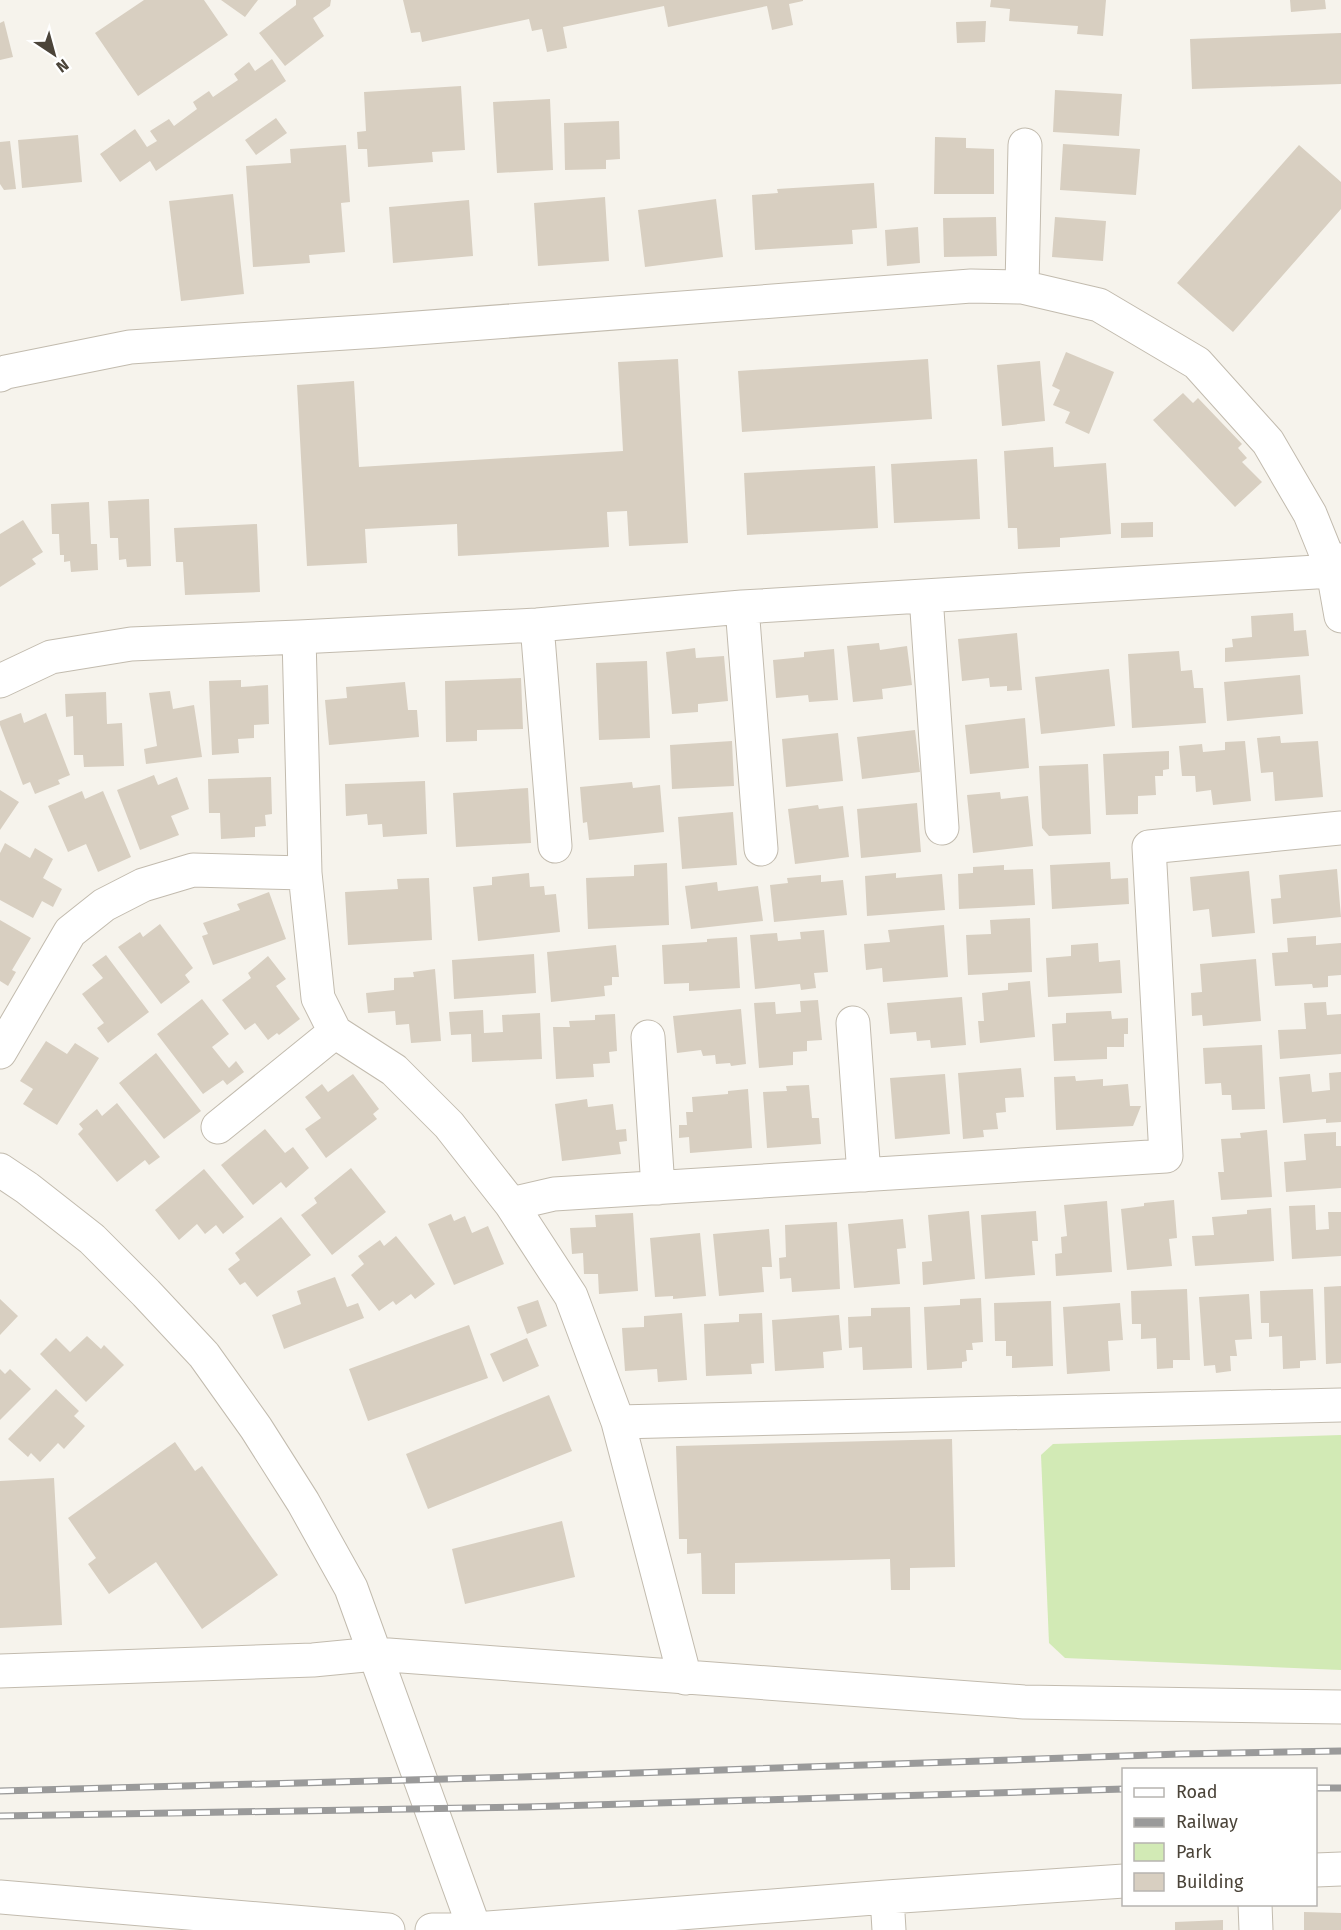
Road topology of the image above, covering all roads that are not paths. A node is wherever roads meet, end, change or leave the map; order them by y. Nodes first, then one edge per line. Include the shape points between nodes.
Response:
1 (1025, 146) dead end
2 (1022, 287) junction
3 (0, 375) edge
4 (1337, 565) edge
5 (926, 596) junction
6 (742, 607) junction
7 (1341, 616) edge
8 (537, 625) junction
9 (299, 638) junction
10 (0, 681) edge
11 (942, 828) dead end
12 (1341, 828) edge
13 (555, 846) dead end
14 (761, 849) dead end
15 (305, 873) junction
16 (853, 1023) dead end
17 (335, 1032) junction
18 (648, 1037) dead end
19 (0, 1052) edge
20 (219, 1127) dead end
21 (0, 1170) edge
22 (864, 1175) junction
23 (658, 1188) junction
24 (510, 1204) junction
25 (1341, 1405) edge
26 (618, 1422) junction
27 (375, 1654) junction
28 (0, 1671) edge
29 (685, 1678) junction
30 (1341, 1707) edge
31 (1341, 1869) edge
32 (1317, 1870) edge
33 (1122, 1881) edge
34 (0, 1897) edge
35 (887, 1897) junction
36 (1255, 1906) edge
37 (475, 1929) edge
38 (388, 1930) edge
39 (432, 1930) edge
40 (889, 1930) edge
41 (1256, 1930) edge

1 - 2 street
2 - 3 street via 970,286 130,347
2 - 4 street via 1099,304 1197,363 1268,442
4 - 5 street
4 - 7 street
5 - 6 street
5 - 11 street
6 - 8 street
6 - 14 street
8 - 9 street
8 - 13 street
9 - 10 street via 131,644 51,657
9 - 15 street
12 - 22 street via 1149,848 1166,1156
15 - 17 street via 318,998
15 - 19 street via 193,870 143,885 104,904 70,932
16 - 22 street
17 - 20 street
17 - 24 street via 394,1070 449,1125
18 - 23 street
21 - 27 street via 92,1239 204,1355 256,1428 308,1512 351,1588
22 - 23 street
23 - 24 street via 554,1194
24 - 26 street via 571,1296
25 - 26 street
26 - 29 street
27 - 28 street
27 - 29 street
27 - 37 street
29 - 30 street via 1024,1702
31 - 32 street
33 - 35 street
34 - 38 street
35 - 37 street
35 - 40 street
36 - 41 street
37 - 39 street

